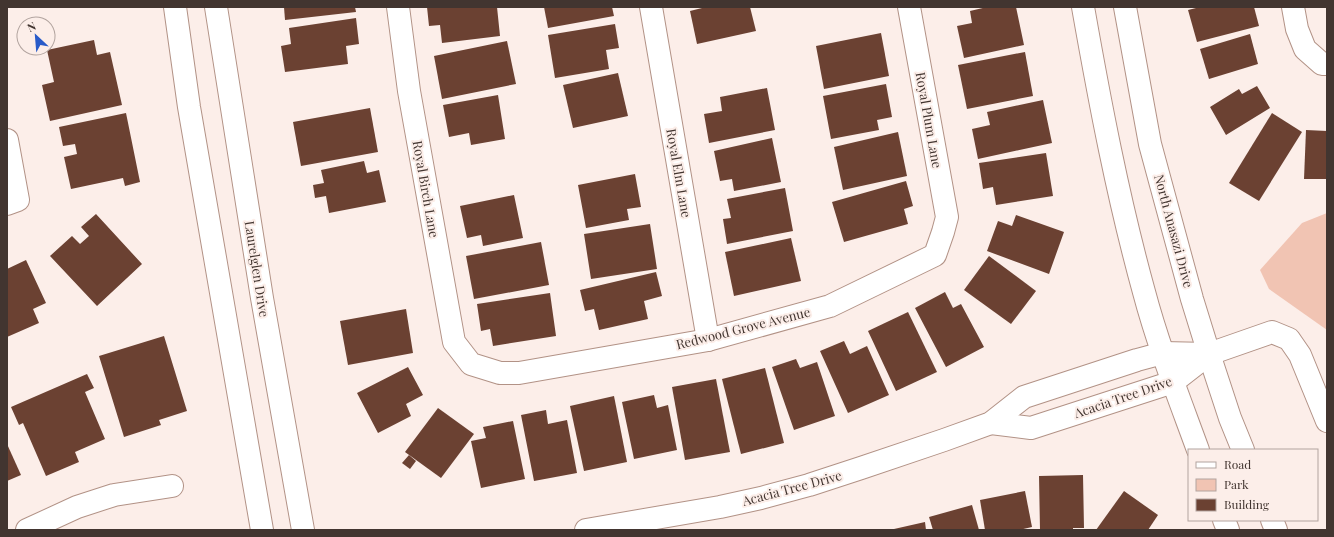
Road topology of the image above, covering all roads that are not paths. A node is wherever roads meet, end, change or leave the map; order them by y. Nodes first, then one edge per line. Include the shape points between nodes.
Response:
1 (175, 7) edge
2 (216, 7) edge
3 (398, 7) edge
4 (651, 7) edge
5 (909, 7) edge
6 (1083, 7) edge
7 (1125, 7) edge
8 (1293, 7) edge
9 (1324, 64) edge
10 (7, 140) edge
11 (13, 202) edge
12 (943, 232) joint
13 (708, 340) junction
14 (1163, 353) junction
15 (1209, 354) junction
16 (471, 364) joint
17 (1173, 382) junction
18 (1327, 421) edge
19 (991, 423) junction
20 (1198, 449) edge
21 (1243, 449) edge
22 (172, 486) dead end
23 (27, 530) edge
24 (262, 530) edge
25 (304, 530) edge
26 (586, 530) edge

1 - 24 street via 189,107
2 - 25 street, Laurelglen Drive via 262,298
3 - 16 street, Royal Birch Lane via 409,91 454,342
4 - 13 street, Royal Elm Lane
5 - 12 street, Royal Plum Lane via 947,217
6 - 14 street via 1108,146 1144,293
7 - 15 street, North Anasazi Drive via 1150,144
8 - 9 street via 1297,30 1305,49
10 - 11 street
12 - 13 street, Redwood Grove Avenue via 935,255 830,306
13 - 16 street, Redwood Grove Avenue via 519,373 500,373
14 - 15 street, Acacia Tree Drive
14 - 17 street
14 - 19 street, Acacia Tree Drive via 1024,397
15 - 17 street, Acacia Tree Drive
15 - 18 street via 1272,332 1289,339 1300,355
15 - 21 street, North Anasazi Drive
17 - 19 street, Acacia Tree Drive via 1031,428
17 - 20 street
19 - 26 street, Acacia Tree Drive via 861,468 761,498
22 - 23 street via 114,495 77,507

